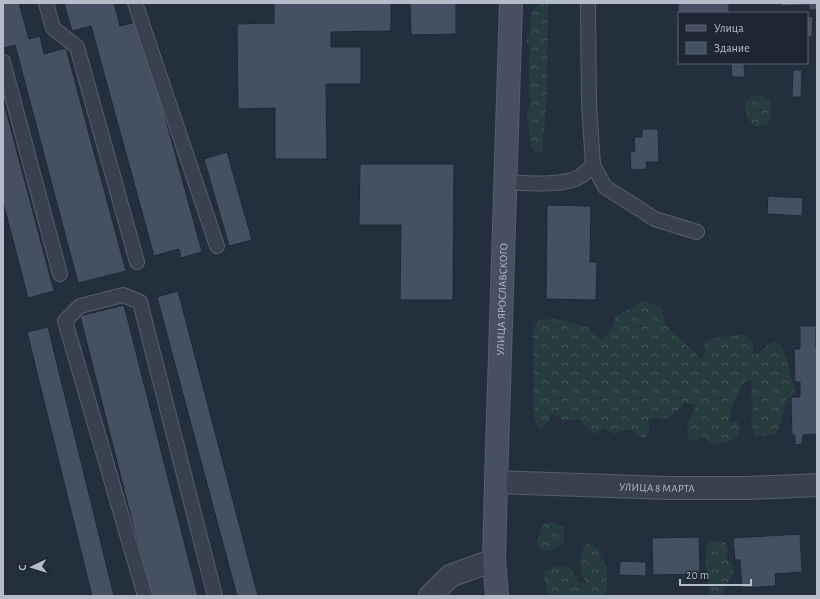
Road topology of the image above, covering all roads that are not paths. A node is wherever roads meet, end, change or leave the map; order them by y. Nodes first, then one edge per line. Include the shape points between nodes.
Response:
1 (46, 3) edge
2 (135, 3) edge
3 (511, 3) edge
4 (588, 3) edge
5 (3, 62) edge
6 (592, 166) junction
7 (505, 182) junction
8 (697, 232) dead end
9 (217, 246) dead end
10 (137, 262) dead end
11 (60, 274) dead end
12 (496, 482) junction
13 (817, 485) edge
14 (494, 560) junction
15 (145, 596) edge
16 (215, 596) edge
17 (430, 596) edge
18 (497, 596) edge

1 - 10 lane via 53,28 77,47
2 - 9 lane
3 - 7 street, УЛИЦА ЯРОСЛАВСКОГО
4 - 6 lane
5 - 11 lane
6 - 7 lane via 581,176 567,182
6 - 8 lane via 605,187 655,219
7 - 12 street, УЛИЦА ЯРОСЛАВСКОГО
12 - 13 street, УЛИЦА 8 МАРТА via 668,488
12 - 14 street, УЛИЦА ЯРОСЛАВСКОГО
14 - 17 street via 450,576
14 - 18 street, УЛИЦА ЯРОСЛАВСКОГО
15 - 16 lane via 65,321 80,306 123,295 140,302

